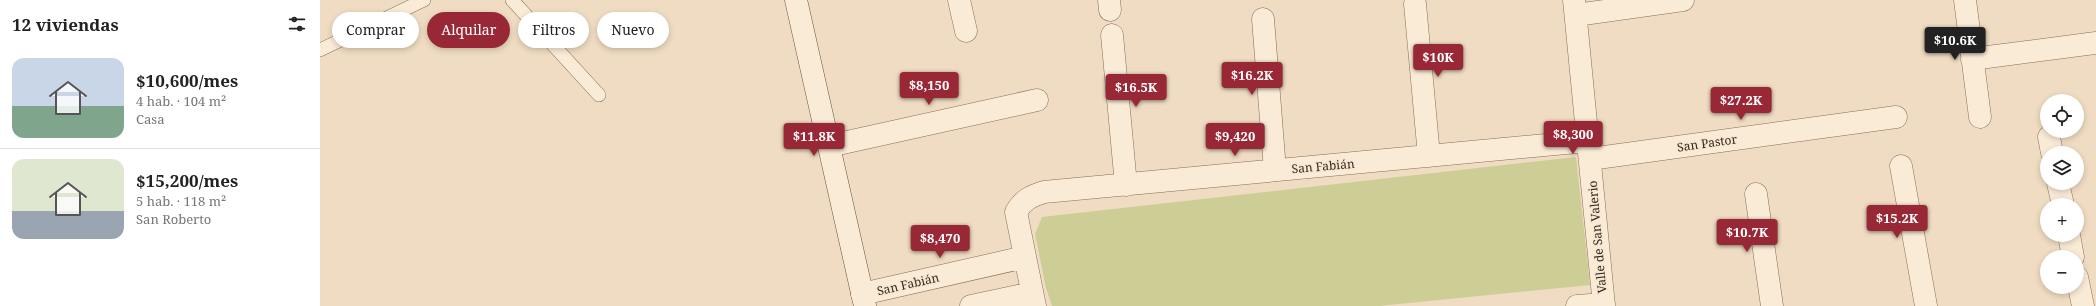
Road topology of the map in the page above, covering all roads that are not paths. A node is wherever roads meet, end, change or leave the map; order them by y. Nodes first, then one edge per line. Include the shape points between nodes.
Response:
1 (424, 0) edge
2 (512, 0) edge
3 (796, 0) edge
4 (959, 0) edge
5 (1682, 0) edge
6 (1965, 0) edge
7 (1414, 4) dead end
8 (1575, 7) edge
9 (1263, 19) dead end
10 (966, 31) dead end
11 (1112, 34) dead end
12 (2096, 43) edge
13 (320, 50) edge
14 (1972, 59) junction
15 (598, 95) dead end
16 (1037, 100) dead end
17 (1896, 117) dead end
18 (1980, 117) dead end
19 (829, 146) junction
20 (1589, 150) junction
21 (1429, 156) junction
22 (1901, 166) dead end
23 (1275, 170) junction
24 (1126, 185) junction
25 (1756, 194) dead end
26 (1025, 257) junction
27 (2081, 294) edge
28 (1033, 299) edge
29 (864, 300) edge
30 (1604, 305) edge
31 (971, 306) edge
32 (1576, 306) edge
33 (1772, 306) edge
34 (1926, 306) edge
35 (2083, 306) edge

1 - 13 lane
2 - 15 lane
3 - 19 street
4 - 10 street
5 - 8 street
6 - 14 street
7 - 21 street
8 - 20 street, Valle de San Valerio
9 - 23 street
11 - 24 street
12 - 14 street
14 - 18 street
16 - 19 street
17 - 20 street, San Pastor
19 - 29 street
20 - 21 street, San Fabián
20 - 30 street, Valle de San Valerio
21 - 23 street, San Fabián
22 - 34 street
23 - 24 street, San Fabián
24 - 26 street, San Fabián via 1044,192 1030,197 1016,212
25 - 33 street
26 - 28 street, San Fabián
26 - 29 street, San Fabián
27 - 35 street
28 - 31 street, San Fabián
30 - 32 street

